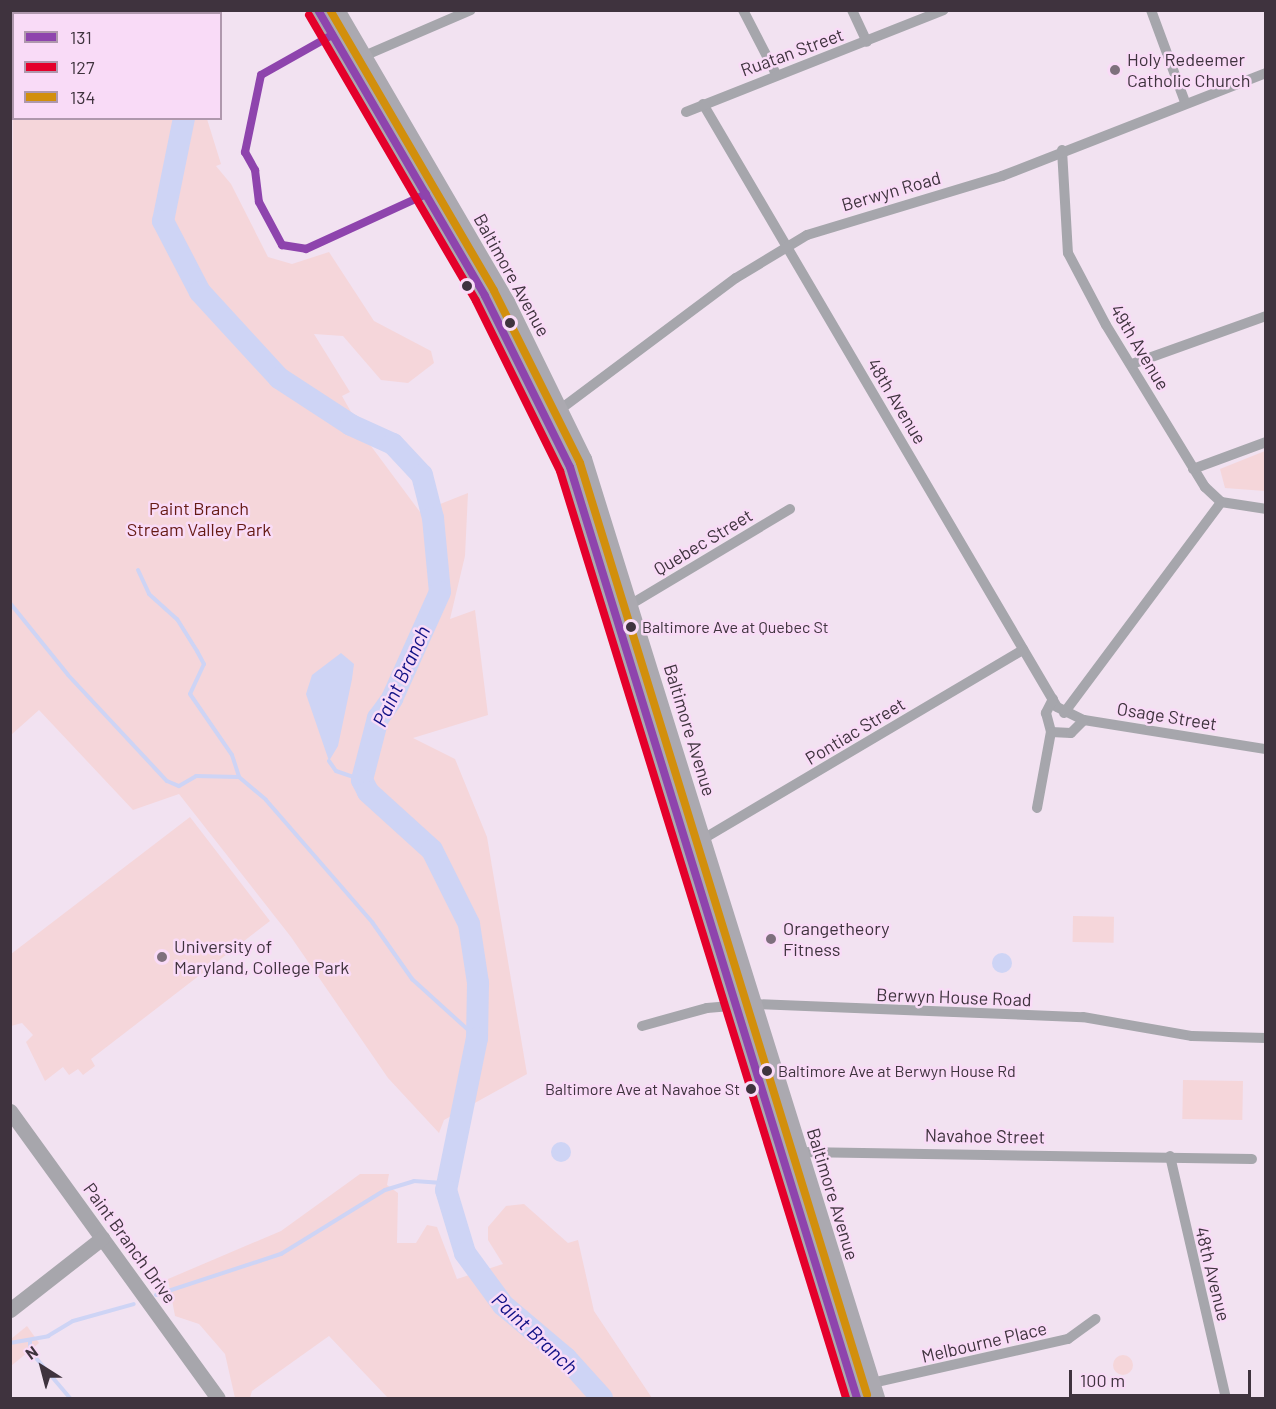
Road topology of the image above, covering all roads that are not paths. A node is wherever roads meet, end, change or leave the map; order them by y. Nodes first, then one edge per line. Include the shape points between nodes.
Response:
1 (318, 10) edge
2 (337, 10) edge
3 (471, 10) edge
4 (742, 10) edge
5 (852, 10) edge
6 (944, 10) edge
7 (1151, 10) edge
8 (867, 42) junction
9 (364, 56) junction
10 (1266, 73) edge
11 (776, 74) junction
12 (1185, 102) junction
13 (702, 104) junction
14 (686, 112) dead end
15 (1062, 150) junction
16 (784, 246) junction
17 (1266, 316) edge
18 (1132, 364) junction
19 (562, 408) junction
20 (1266, 442) edge
21 (1193, 469) junction
22 (1221, 502) junction
23 (1266, 508) edge
24 (790, 509) dead end
25 (633, 603) junction
26 (1023, 650) junction
27 (1053, 699) junction
28 (1064, 713) junction
29 (1084, 720) junction
30 (1051, 732) junction
31 (1266, 749) edge
32 (1037, 808) dead end
33 (703, 839) junction
34 (747, 1004) junction
35 (642, 1026) dead end
36 (1266, 1038) edge
37 (10, 1111) edge
38 (800, 1152) junction
39 (1170, 1156) junction
40 (1252, 1159) dead end
41 (102, 1238) junction
42 (10, 1310) edge
43 (1095, 1319) dead end
44 (875, 1391) edge
45 (218, 1398) edge
46 (857, 1398) edge
47 (1226, 1398) edge

1 - 34 main road, Baltimore Avenue via 485,296 558,437 591,525
2 - 9 main road, Baltimore Avenue
3 - 9 street
4 - 11 street
5 - 8 street
6 - 8 street, Ruatan Street
7 - 12 street
8 - 11 street, Ruatan Street
9 - 19 main road, Baltimore Avenue
10 - 12 street, Berwyn Road
11 - 13 street, Ruatan Street
12 - 15 street, Berwyn Road
13 - 14 street, Ruatan Street
13 - 16 street, 48th Avenue
15 - 16 street, Berwyn Road via 978,184 827,227
15 - 18 street, 49th Avenue via 1068,253
16 - 19 street, Berwyn Road
16 - 26 street, 48th Avenue
17 - 18 street
18 - 21 street, 49th Avenue
19 - 25 main road, Baltimore Avenue
20 - 21 street
21 - 22 street, 49th Avenue
22 - 23 street
22 - 28 street
24 - 25 street, Quebec Street
25 - 33 main road, Baltimore Avenue
26 - 27 street, 48th Avenue
26 - 33 street, Pontiac Street
27 - 28 street, 48th Avenue
27 - 30 street via 1046,713
28 - 29 street, Osage Street
29 - 30 street via 1071,733
29 - 31 street, Osage Street
30 - 32 street
33 - 34 main road, Baltimore Avenue
34 - 35 street, Berwyn House Road
34 - 36 street, Berwyn House Road via 1083,1017 1192,1036
34 - 38 main road, Baltimore Avenue
34 - 46 main road, Baltimore Avenue
37 - 41 street, Paint Branch Drive
38 - 39 street, Navahoe Street
38 - 44 main road, Baltimore Avenue
39 - 40 street, Navahoe Street
39 - 47 street, 48th Avenue
41 - 42 street
41 - 45 street, Paint Branch Drive
43 - 44 street, Melbourne Place via 1068,1339

